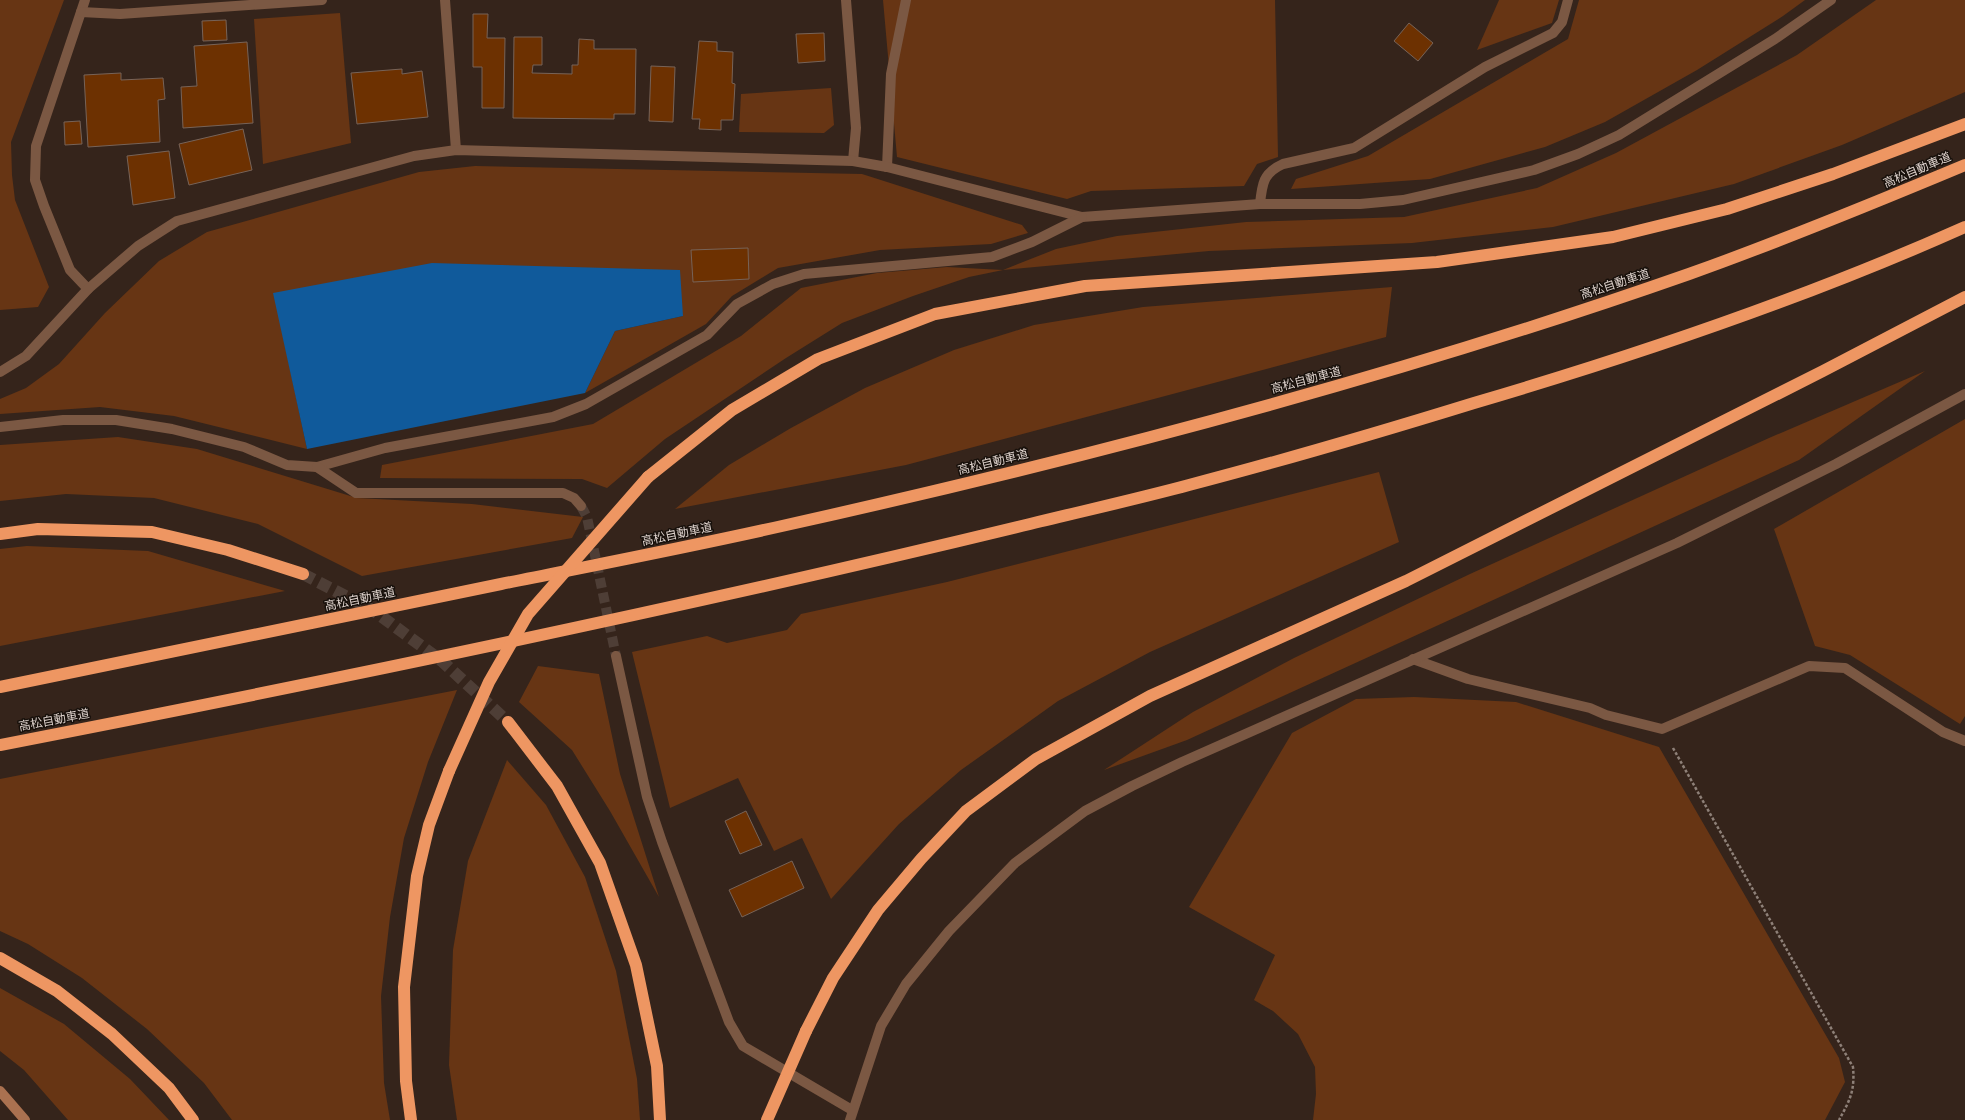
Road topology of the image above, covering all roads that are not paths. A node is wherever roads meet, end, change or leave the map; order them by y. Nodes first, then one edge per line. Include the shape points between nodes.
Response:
1 (85, 0) edge
2 (322, 0) edge
3 (445, 0) edge
4 (846, 0) edge
5 (906, 0) edge
6 (1568, 0) edge
7 (1831, 0) edge
8 (81, 12) junction
9 (1965, 124) edge
10 (456, 150) junction
11 (853, 161) junction
12 (1965, 165) edge
13 (887, 167) junction
14 (1260, 204) junction
15 (1082, 217) junction
16 (1965, 227) edge
17 (88, 289) junction
18 (1965, 297) edge
19 (0, 372) edge
20 (1965, 394) edge
21 (0, 427) edge
22 (317, 467) junction
23 (581, 506) tunnel mouth
24 (0, 534) edge
25 (303, 574) tunnel mouth
26 (616, 656) tunnel mouth
27 (1413, 659) junction
28 (0, 687) edge
29 (508, 722) tunnel mouth
30 (1965, 741) edge
31 (0, 745) edge
32 (0, 958) edge
33 (0, 1091) edge
34 (851, 1115) edge
35 (25, 1120) edge
36 (193, 1120) edge
37 (411, 1120) edge
38 (660, 1120) edge
39 (767, 1120) edge

1 - 8 street
2 - 8 street via 120,14
3 - 10 street
4 - 11 street via 856,128
5 - 13 street via 891,74
6 - 14 street via 1562,22 1553,33 1485,67 1354,148 1283,164 1272,169 1262,183
7 - 14 street via 1775,39 1619,135 1534,170 1403,200 1360,204
8 - 17 street via 36,146 35,180 70,270
9 - 37 highway, bridge via 1818,179 1727,208 1613,237 1437,262 1085,286 936,314 818,359 732,410 648,476 528,614 489,682 449,771 429,825 417,876 404,987 406,1081
10 - 11 street
10 - 17 street via 414,156 177,221 138,246
11 - 13 street
12 - 28 highway, 高松自動車道 via 1838,218 1661,284 1379,375 1171,431 780,527
13 - 15 street
14 - 15 street
15 - 22 street via 1032,242 992,257 804,274 786,279 737,304 707,335 586,404 553,417 385,448
16 - 31 highway, 高松自動車道 via 1888,262 1710,328 1536,385 1188,486 800,579 193,707
17 - 19 street via 26,356
18 - 39 highway, bridge via 1406,581 1150,696 1036,759 966,811 878,910 833,978 806,1031
20 - 27 street via 1836,464 1677,543
21 - 22 street via 63,420 116,420 172,428 244,448 287,465
22 - 23 street via 356,493 563,493 574,498
24 - 25 highway via 38,529 152,532 228,550
26 - 34 street via 647,797 729,1022 743,1046
27 - 30 street via 1468,679 1590,708 1606,715 1662,729 1809,666 1845,668 1943,732
27 - 34 street via 1132,786 1085,810 1015,863 949,931 906,984 881,1026
29 - 38 highway via 557,786 600,864 636,965 657,1066
32 - 36 highway via 57,991 112,1034 169,1088
33 - 35 street

